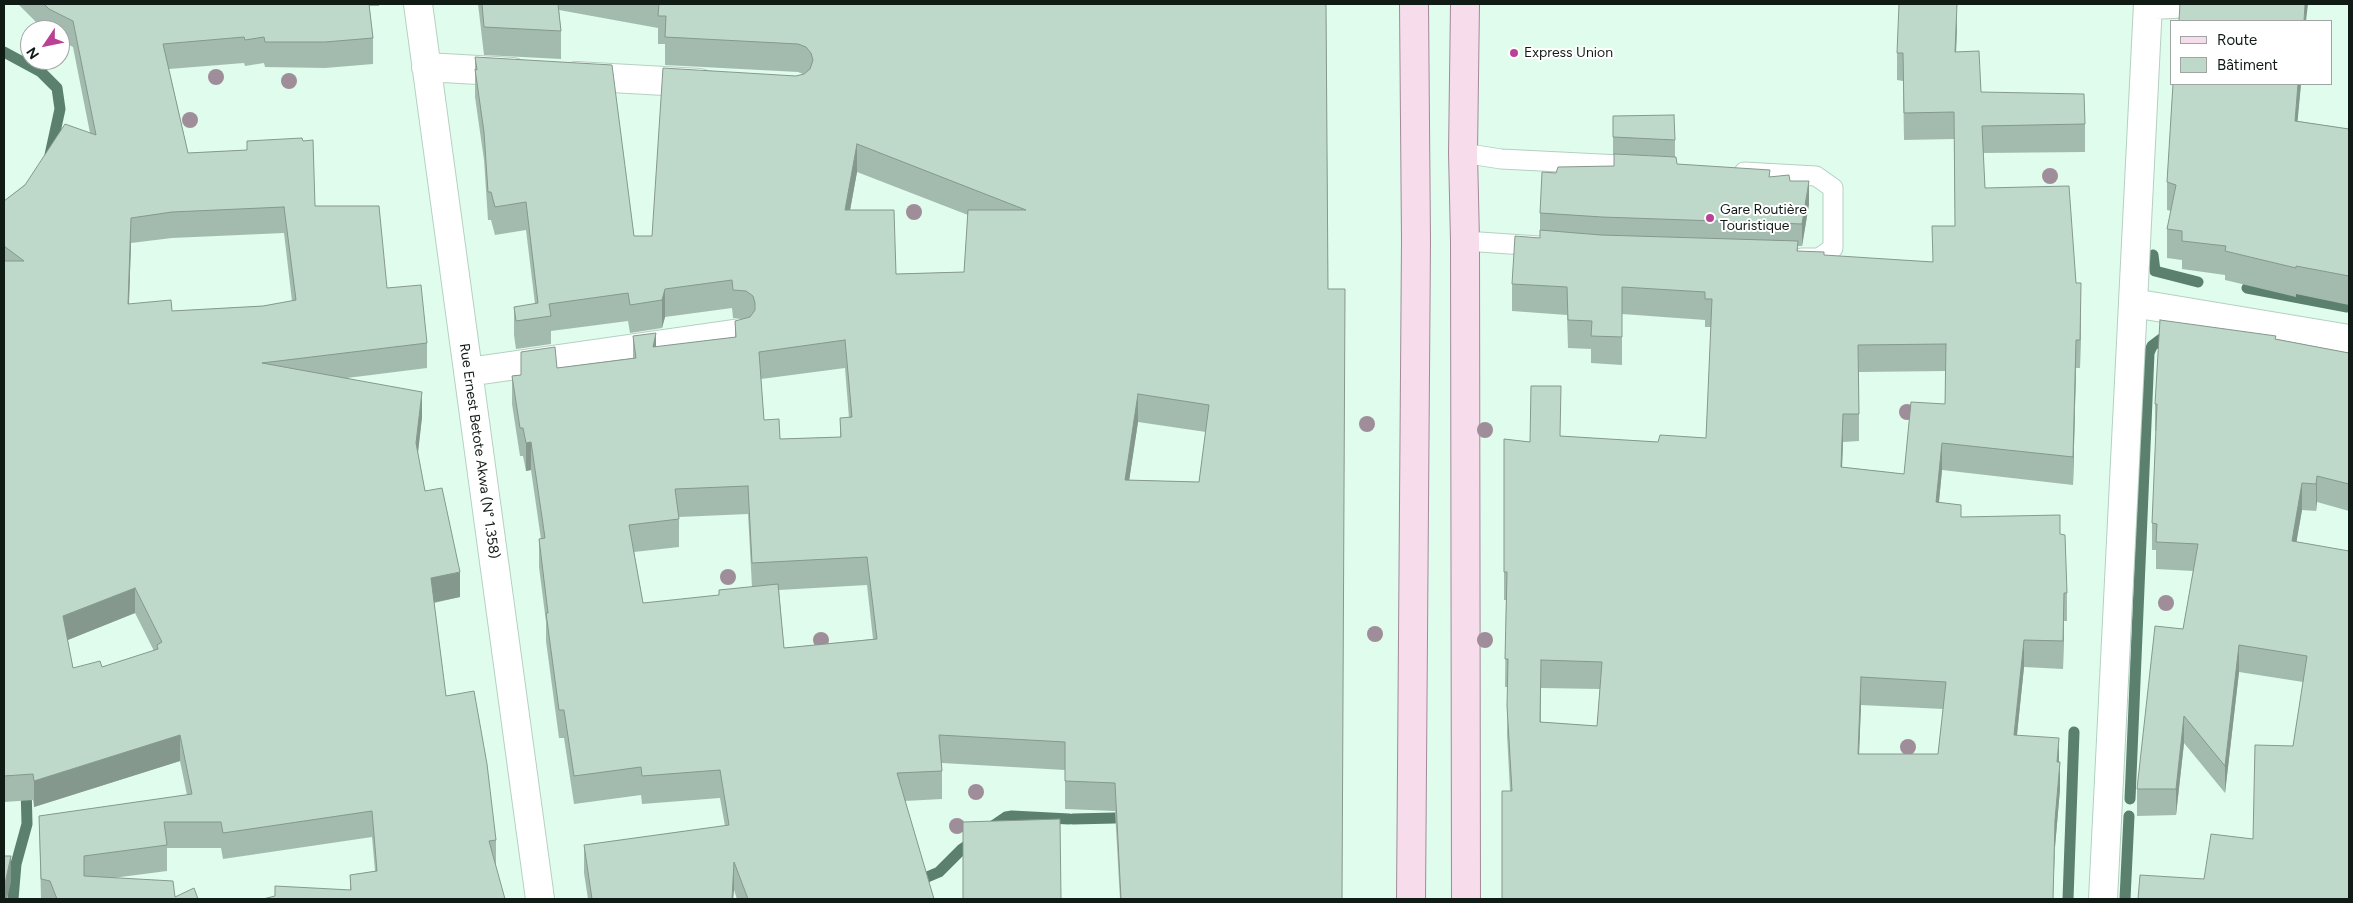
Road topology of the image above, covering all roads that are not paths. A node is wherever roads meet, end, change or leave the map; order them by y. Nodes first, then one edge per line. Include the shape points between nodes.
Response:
1 (418, 4) edge
2 (1414, 4) edge
3 (1465, 4) edge
4 (2148, 4) edge
5 (2175, 4) edge
6 (426, 67) junction
7 (728, 84) edge
8 (1463, 154) junction
9 (1661, 167) edge
10 (1728, 171) edge
11 (1465, 241) junction
12 (1552, 247) edge
13 (1779, 257) edge
14 (2133, 303) junction
15 (740, 333) edge
16 (2349, 339) edge
17 (468, 372) junction
18 (540, 899) edge
19 (1411, 899) edge
20 (1466, 899) edge
21 (2103, 899) edge

1 - 6 street, Rue Ernest Betote Akwa (N° 1.358)
2 - 19 main road via 1416,251
3 - 8 main road
4 - 5 street
4 - 14 street
6 - 7 street
6 - 17 street, Rue Ernest Betote Akwa (N° 1.358)
8 - 9 lane
8 - 11 main road
10 - 13 lane via 1816,176 1833,188 1833,248 1819,258
11 - 12 lane
11 - 20 main road
14 - 16 street
14 - 21 street
15 - 17 street
17 - 18 street, Rue Ernest Betote Akwa (N° 1.358)

